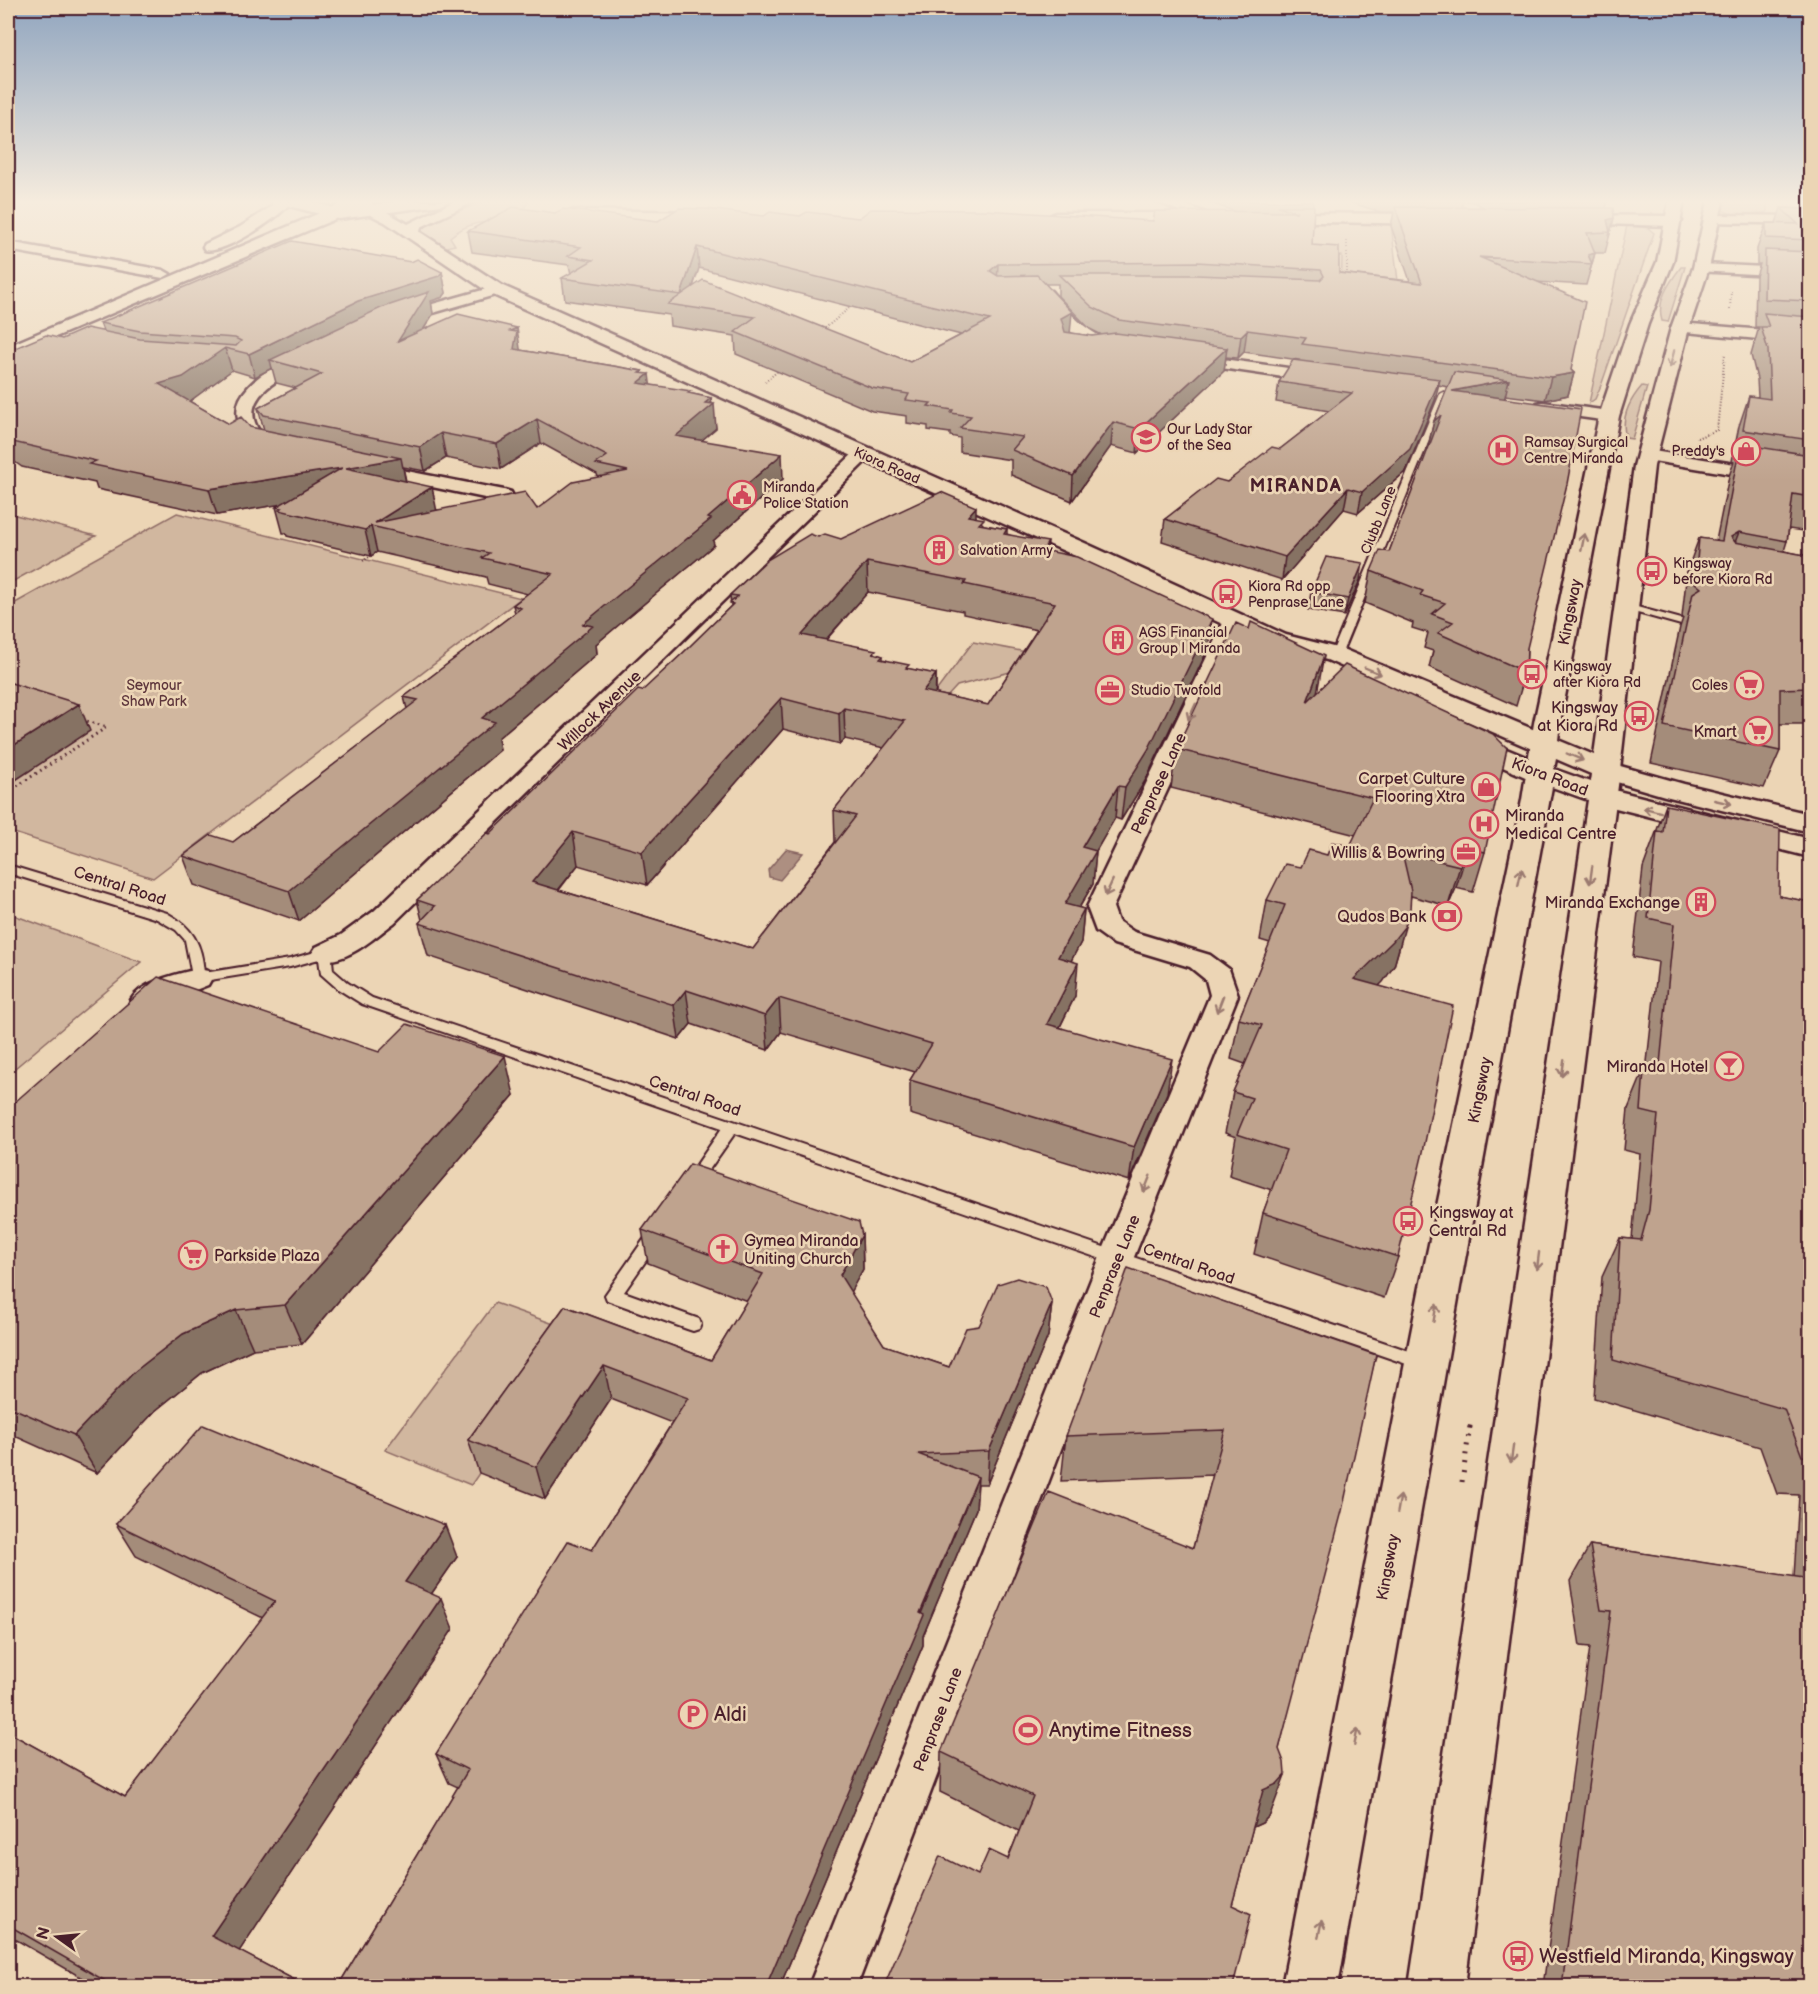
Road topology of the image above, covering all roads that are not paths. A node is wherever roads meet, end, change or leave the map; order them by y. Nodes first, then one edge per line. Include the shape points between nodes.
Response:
1 (115, 294) edge
2 (137, 294) edge
3 (483, 294) edge
4 (506, 294) edge
5 (1040, 294) edge
6 (1652, 294) edge
7 (1692, 294) edge
8 (384, 323) edge
9 (1639, 324) junction
10 (1680, 328) junction
11 (8, 339) edge
12 (1810, 339) edge
13 (325, 349) edge
14 (1131, 351) joint
15 (8, 352) edge
16 (1101, 353) edge
17 (1167, 357) edge
18 (1340, 380) edge
19 (1439, 393) joint
20 (1463, 397) edge
21 (1527, 405) edge
22 (1609, 416) junction
23 (1602, 447) junction
24 (287, 451) edge
25 (863, 454) junction
26 (1647, 455) junction
27 (353, 465) edge
28 (1810, 482) edge
29 (504, 496) edge
30 (1638, 610) junction
31 (1682, 618) dead end
32 (1235, 621) junction
33 (1277, 640) junction
34 (1336, 655) junction
35 (1371, 696) edge
36 (1443, 730) edge
37 (1544, 744) junction
38 (1540, 774) junction
39 (1604, 783) junction
40 (1810, 823) edge
41 (1810, 848) edge
42 (8, 869) edge
43 (326, 953) junction
44 (198, 978) junction
45 (124, 1014) edge
46 (732, 1126) junction
47 (681, 1198) edge
48 (661, 1227) edge
49 (1117, 1257) junction
50 (693, 1324) dead end
51 (1426, 1364) junction
52 (833, 1986) edge
53 (1310, 1986) edge
54 (1437, 1986) edge

1 - 11 main road
2 - 15 main road
3 - 8 street
4 - 25 main road, Kiora Road
5 - 14 street via 1075,335
6 - 9 main road, Kingsway
7 - 10 main road
9 - 10 main road
9 - 22 main road, Kingsway
10 - 12 street
10 -> 26 main road
13 - 24 street via 273,375 252,392 245,406 252,435 264,445
14 - 16 lane
17 - 18 street
19 - 20 street
19 - 34 lane, Clubb Lane via 1438,410
21 - 22 street
22 - 23 main road, Kingsway
23 - 26 main road
37 -> 23 main road, Kingsway
25 - 32 main road, Kiora Road
25 - 43 street, Willock Avenue via 384,917
26 - 28 street
26 - 30 main road
27 - 29 street
30 - 31 lane via 1659,618
30 - 39 main road
32 - 33 main road, Kiora Road
32 -> 49 street, Penprase Lane via 1100,907 1106,925 1124,938 1200,961 1219,975 1224,995
33 - 34 main road, Kiora Road
33 - 35 main road, Kiora Road via 1319,673
34 -> 37 main road, Kiora Road
36 - 38 main road, Kiora Road
37 - 38 main road, Kingsway
37 -> 39 main road, Kiora Road
38 - 39 main road, Kiora Road
51 -> 38 main road, Kingsway
39 -> 40 main road, Kiora Road via 1675,790
41 -> 39 main road, Kiora Road
39 -> 54 main road
42 - 44 lane, Central Road via 162,916 183,927 192,941
43 - 44 lane
43 - 46 lane, Central Road via 326,971 343,987 367,1000
44 - 45 street via 159,992
46 - 47 lane
46 - 49 lane, Central Road
48 - 50 lane via 613,1295
49 - 51 lane, Central Road
49 - 52 street, Penprase Lane
53 -> 51 main road, Kingsway

